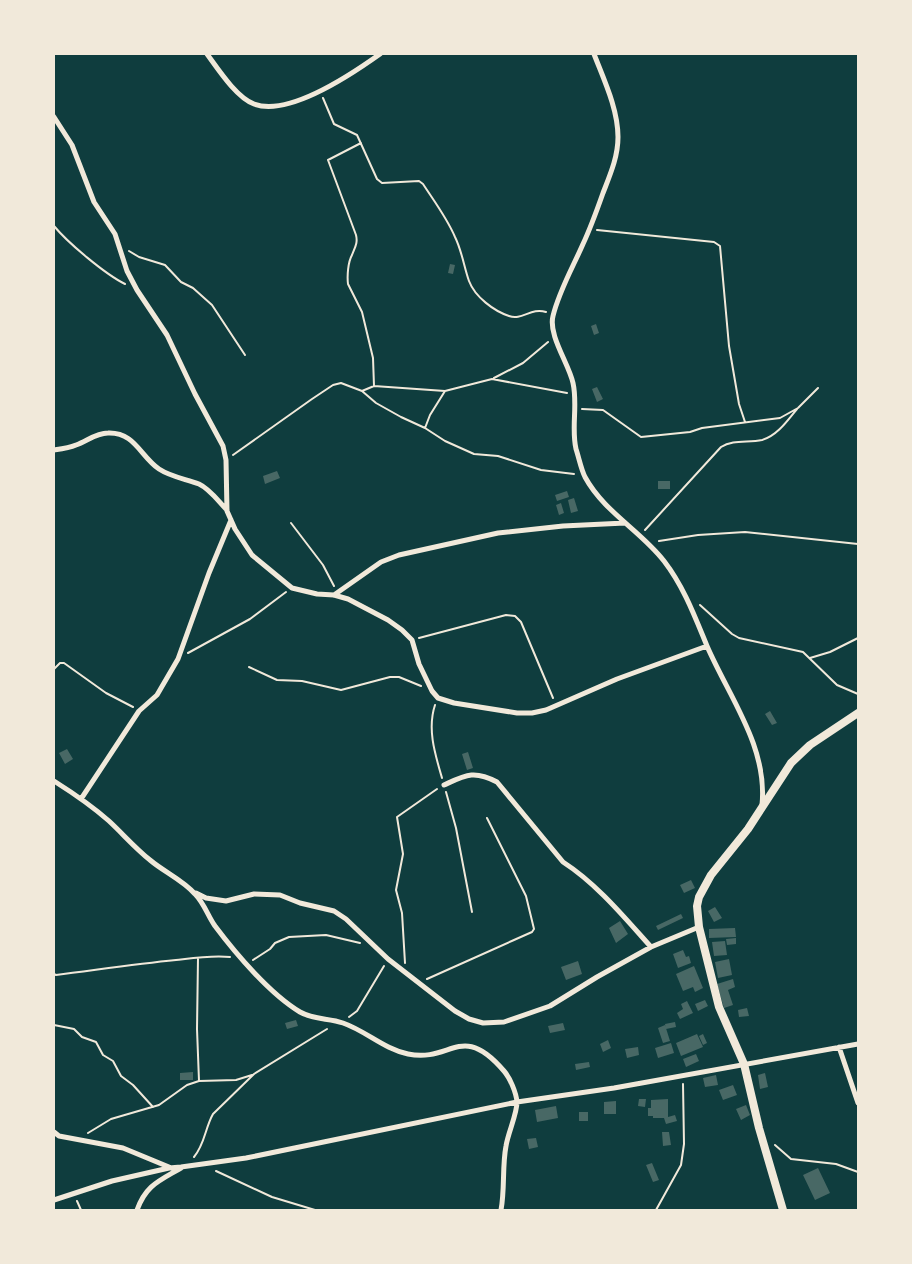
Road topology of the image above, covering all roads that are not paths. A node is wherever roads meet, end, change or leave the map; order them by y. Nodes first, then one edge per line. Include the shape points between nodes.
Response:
1 (207, 54) edge
2 (380, 54) edge
3 (594, 54) edge
4 (54, 116) edge
5 (54, 450) edge
6 (227, 511) junction
7 (231, 520) junction
8 (625, 523) junction
9 (336, 593) junction
10 (707, 646) junction
11 (858, 713) edge
12 (54, 781) edge
13 (444, 785) road end
14 (81, 799) junction
15 (762, 806) junction
16 (195, 893) junction
17 (699, 928) junction
18 (651, 947) junction
19 (858, 1044) edge
20 (839, 1048) junction
21 (744, 1064) junction
22 (517, 1102) junction
23 (858, 1103) edge
24 (54, 1132) edge
25 (184, 1167) junction
26 (170, 1168) junction
27 (54, 1200) edge
28 (138, 1210) edge
29 (501, 1210) edge
30 (783, 1210) edge

1 - 2 street via 240,96 254,104 272,107 296,102 346,77
3 - 8 street via 612,103 618,136 616,155 552,322 573,384 576,446 584,475 600,499
4 - 6 street via 72,145 94,202 115,234 127,271 167,335 223,446
5 - 6 street via 76,445 92,436 120,434 133,440 160,469 200,484
6 - 7 street
7 - 9 street via 252,555 292,588 316,594
7 - 14 street via 178,659 157,695 139,710
8 - 9 street via 498,533 399,555 381,562
8 - 10 street via 666,562 684,592
9 - 10 street via 388,620 412,640 419,664 438,698 517,713 532,713 556,705
10 - 15 street via 750,735 764,790
11 - 15 street via 802,752
12 - 14 street
13 - 18 street via 467,775 486,776 497,782 563,862 593,886
14 - 16 street via 163,871
15 - 17 street via 711,875 699,897
16 - 18 street via 226,901 254,894 280,895 334,911 388,959 455,1011 483,1023 504,1022 550,1006
16 - 22 street via 220,932 246,962 279,996 301,1012 314,1018 340,1022 409,1054 425,1055 461,1045 477,1047 505,1072
17 - 18 street
17 - 21 street via 719,1007
19 - 20 street
20 - 21 street
20 - 23 street
21 - 22 street
21 - 30 street
22 - 25 street via 246,1158
22 - 29 street via 506,1147
24 - 26 street via 59,1136 123,1148
25 - 26 street
25 - 28 street via 152,1185 145,1192
26 - 27 street via 112,1181

